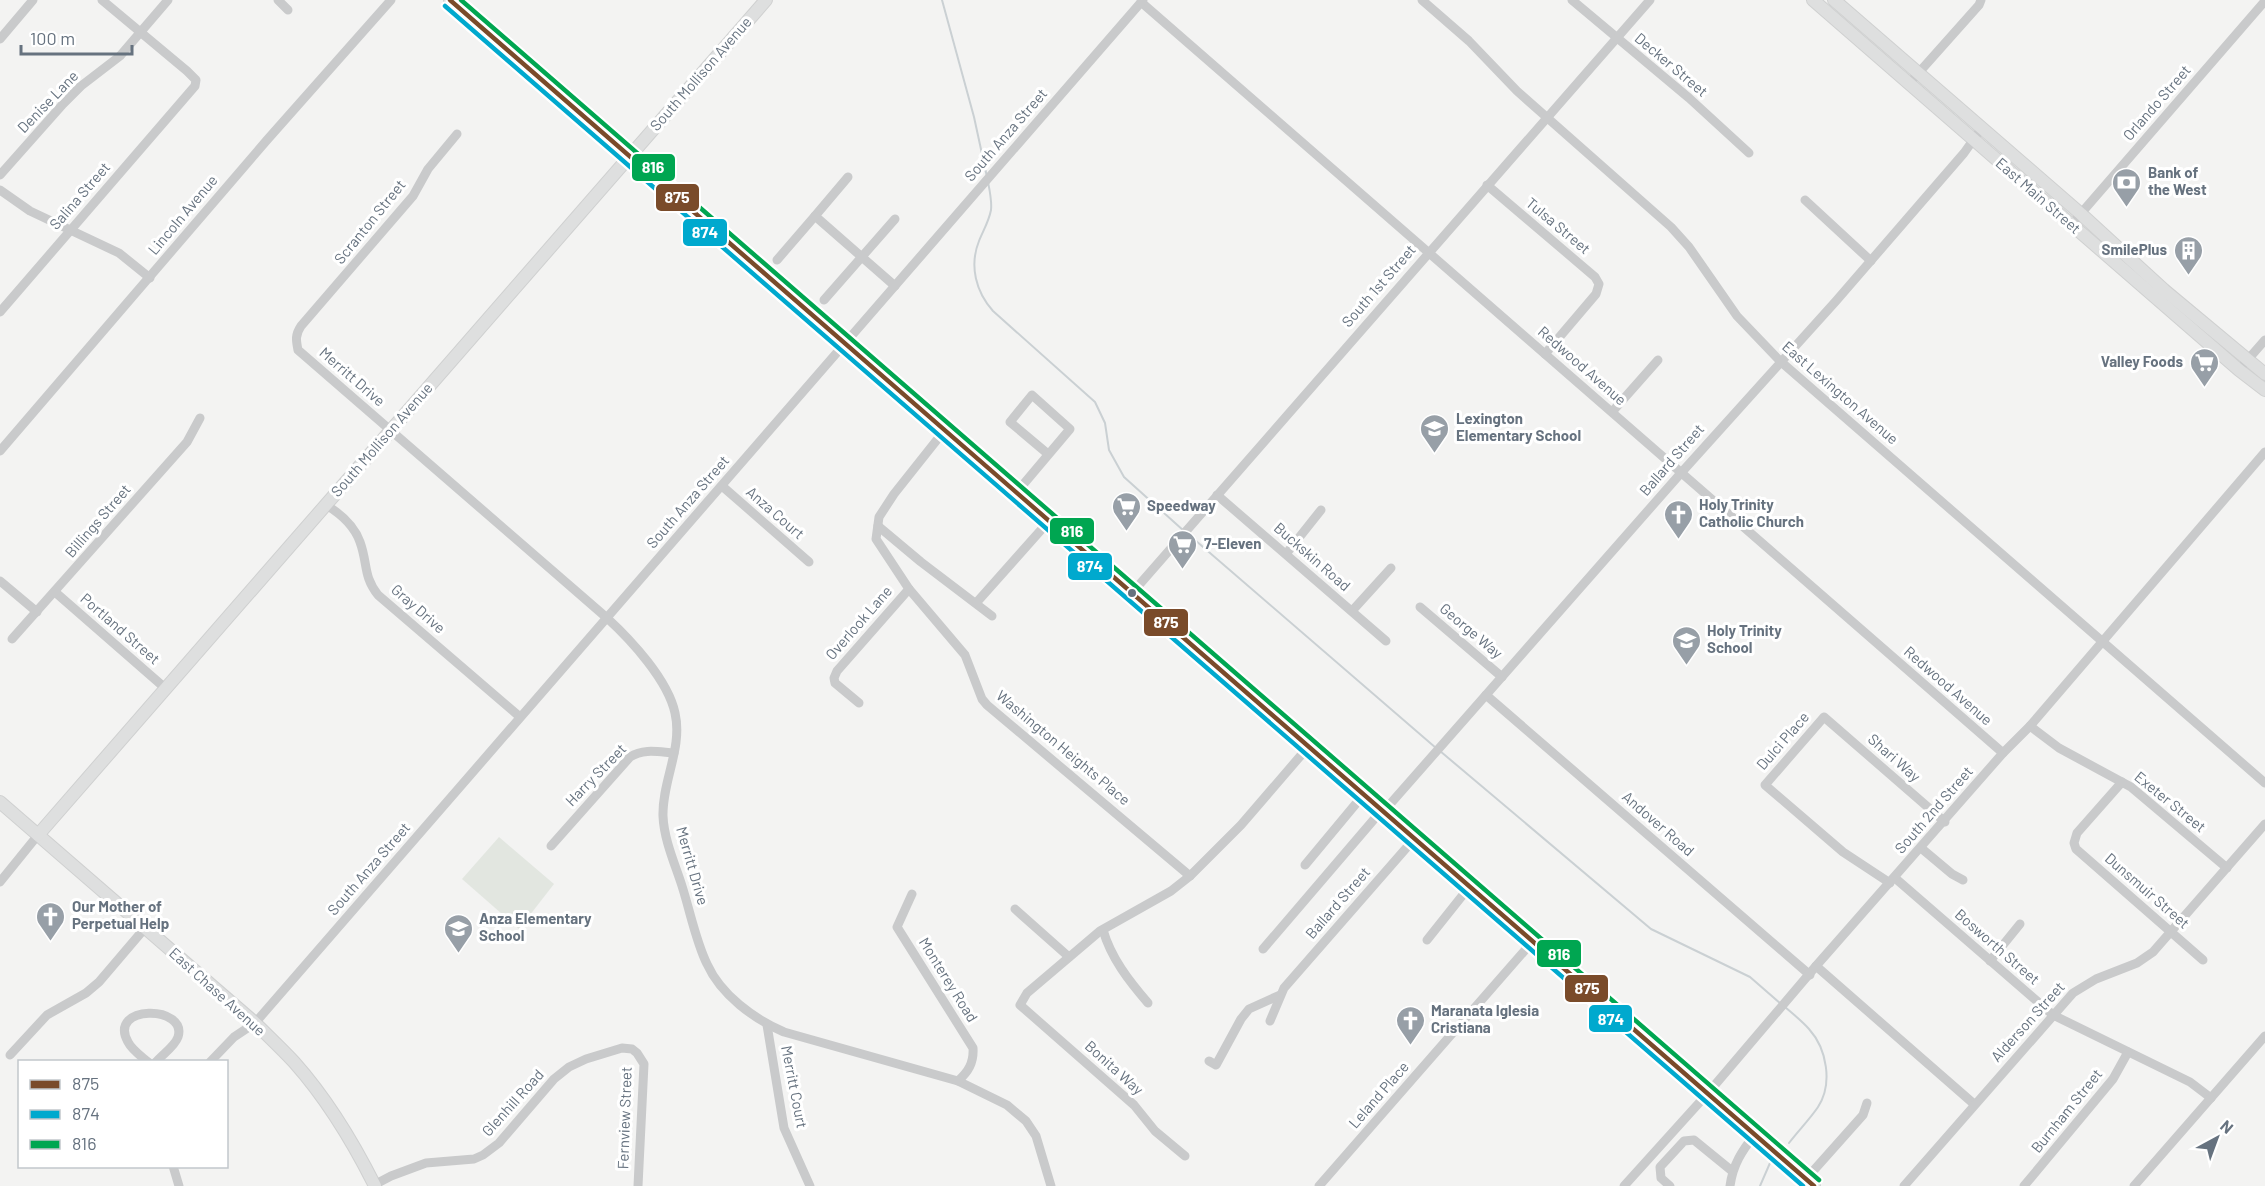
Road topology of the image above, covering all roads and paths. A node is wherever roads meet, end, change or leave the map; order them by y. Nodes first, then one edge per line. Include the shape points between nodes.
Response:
1 (33, 0) edge
2 (102, 0) edge
3 (168, 0) edge
4 (278, 0) edge
5 (391, 0) edge
6 (450, 0) edge
7 (766, 0) edge
8 (1422, 0) edge
9 (1572, 0) edge
10 (1650, 0) edge
11 (1813, 0) edge
12 (1834, 0) edge
13 (1981, 0) edge
14 (1142, 1) edge
15 (2265, 1) edge
16 (288, 10) dead end
17 (140, 33) junction
18 (1616, 38) junction
19 (0, 39) edge
20 (1918, 73) junction
21 (1909, 84) junction
22 (1546, 117) junction
23 (1981, 129) junction
24 (457, 134) dead end
25 (1974, 140) junction
26 (1749, 153) dead end
27 (629, 156) junction
28 (0, 175) edge
29 (848, 177) dead end
30 (1486, 185) junction
31 (0, 190) edge
32 (1805, 200) dead end
33 (2080, 214) junction
34 (815, 216) junction
35 (895, 219) dead end
36 (2071, 225) junction
37 (71, 230) junction
38 (1428, 252) junction
39 (862, 257) junction
40 (777, 260) dead end
41 (1870, 261) junction
42 (150, 278) junction
43 (895, 286) junction
44 (824, 300) dead end
45 (2180, 311) junction
46 (0, 312) edge
47 (301, 326) joint
48 (2265, 340) edge
49 (844, 344) junction
50 (1545, 354) junction
51 (1658, 360) dead end
52 (2248, 360) junction
53 (1780, 361) junction
54 (2239, 370) junction
55 (2265, 374) edge
56 (2265, 390) edge
57 (1612, 412) junction
58 (200, 418) dead end
59 (390, 431) junction
60 (945, 431) junction
61 (0, 451) edge
62 (2265, 452) edge
63 (1048, 454) junction
64 (1681, 473) junction
65 (722, 486) junction
66 (1016, 492) junction
67 (1217, 495) junction
68 (326, 505) junction
69 (1321, 510) dead end
70 (1049, 521) junction
71 (878, 526) junction
72 (1286, 554) junction
73 (809, 562) dead end
74 (1391, 568) dead end
75 (0, 581) edge
76 (909, 589) junction
77 (55, 592) junction
78 (1132, 593) junction
79 (977, 603) junction
80 (1420, 608) dead end
81 (1352, 611) junction
82 (37, 612) junction
83 (992, 616) dead end
84 (607, 618) junction
85 (12, 639) dead end
86 (1386, 641) dead end
87 (2103, 643) junction
88 (1502, 677) junction
89 (165, 688) junction
90 (1486, 695) junction
91 (859, 703) dead end
92 (520, 717) junction
93 (1824, 717) joint
94 (2030, 726) junction
95 (1309, 746) junction
96 (674, 753) junction
97 (2003, 753) junction
98 (2122, 782) junction
99 (2265, 783) edge
100 (1765, 785) joint
101 (1364, 794) junction
102 (0, 802) edge
103 (1383, 811) junction
104 (1945, 822) junction
105 (2265, 825) edge
106 (38, 835) junction
107 (1415, 838) junction
108 (551, 846) dead end
109 (1921, 848) junction
110 (1305, 865) dead end
111 (2227, 868) junction
112 (1190, 876) junction
113 (1963, 880) dead end
114 (1892, 881) junction
115 (0, 882) edge
116 (1470, 886) junction
117 (912, 894) dead end
118 (1015, 909) dead end
119 (2020, 924) dead end
120 (145, 928) junction
121 (1103, 930) junction
122 (2171, 932) junction
123 (1426, 940) dead end
124 (1533, 941) junction
125 (1263, 950) dead end
126 (1069, 957) junction
127 (2203, 960) dead end
128 (1990, 961) junction
129 (1816, 966) junction
130 (1809, 975) junction
131 (1282, 992) junction
132 (1148, 1003) dead end
133 (2053, 1015) junction
134 (1270, 1021) dead end
135 (255, 1023) junction
136 (767, 1025) junction
137 (2265, 1036) edge
138 (2128, 1052) junction
139 (637, 1053) joint
140 (10, 1055) dead end
141 (146, 1060) edge
142 (158, 1060) edge
143 (212, 1060) edge
144 (1209, 1061) dead end
145 (958, 1081) junction
146 (1708, 1093) junction
147 (2211, 1098) junction
148 (1867, 1103) dead end
149 (1974, 1104) junction
150 (1755, 1134) junction
151 (1185, 1156) dead end
152 (173, 1168) edge
153 (1732, 1171) junction
154 (1810, 1183) edge
155 (178, 1186) edge
156 (374, 1186) edge
157 (638, 1186) edge
158 (810, 1186) edge
159 (1051, 1186) edge
160 (1319, 1186) edge
161 (1624, 1186) edge
162 (1670, 1186) edge
163 (1730, 1186) edge
164 (1904, 1186) edge
165 (2024, 1186) edge
166 (2134, 1186) edge

1 - 19 street
2 - 17 street
3 - 17 street, Denise Lane
4 - 16 street
5 - 42 street, Lincoln Avenue
6 - 27 main road
7 - 27 main road, South Mollison Avenue
8 - 22 street, East Lexington Avenue
9 - 18 street, Decker Street
10 - 18 street, South 1st Street
11 - 21 main road, East Main Street
12 - 20 main road, East Main Street
13 - 20 street
14 - 38 street, Redwood Avenue
14 - 43 street, South Anza Street
15 - 33 street, Orlando Street
17 - 28 street, Denise Lane via 120,56 63,104
17 - 37 street, Salina Street via 196,80 195,86
18 - 22 street, South 1st Street
18 - 26 street, Decker Street
20 - 21 street
20 - 23 main road, East Main Street
21 - 25 main road, East Main Street
22 - 30 street, South 1st Street
22 - 53 street, East Lexington Avenue via 1671,227 1689,246 1737,316
23 - 25 street, Ballard Street
23 - 33 main road, East Main Street
24 - 47 street, Scranton Street via 428,169 413,196
25 - 36 main road, East Main Street
25 - 41 street, Ballard Street
27 - 49 main road
27 - 59 main road, South Mollison Avenue
29 - 34 street
30 - 38 street, South 1st Street
30 - 50 street, Tulsa Street via 1599,284 1596,294
31 - 37 street via 30,211
32 - 41 street
33 - 36 street, Orlando Street
33 - 45 main road, East Main Street
34 - 39 street
34 - 40 street
35 - 39 street
36 - 45 main road, East Main Street
37 - 42 street via 118,253
37 - 46 street, Salina Street
38 - 50 street, Redwood Avenue
38 - 67 street, South 1st Street
39 - 43 street
39 - 44 street
41 - 53 street, Ballard Street
42 - 61 street, Lincoln Avenue
43 - 49 street, South Anza Street
45 - 52 main road, East Main Street
45 - 54 main road, East Main Street
47 - 59 street, Merritt Drive via 296,339 298,350
48 - 52 street
49 - 60 main road
49 - 65 street, South Anza Street
50 - 57 street, Redwood Avenue
51 - 57 street
52 - 54 street
52 - 55 main road, East Main Street
53 - 64 street, Ballard Street
53 - 87 street, East Lexington Avenue
54 - 56 main road, East Main Street
57 - 64 street, Redwood Avenue
58 - 77 street, Billings Street via 187,442
59 - 68 main road, South Mollison Avenue
59 - 84 street, Merritt Drive
60 - 66 main road
60 - 71 street via 894,494 879,517
62 - 87 street, South 2nd Street
63 - 63 street via 1070,429 1032,395 1010,422
63 - 66 street
64 - 88 street, Ballard Street
64 - 97 street, Redwood Avenue
65 - 73 street, Anza Court
65 - 84 street, South Anza Street
66 - 70 main road
67 - 72 street, Buckskin Road
67 - 78 street, South 1st Street
68 - 89 main road, South Mollison Avenue
68 - 92 street, Gray Drive via 354,530 363,550 366,575 378,595
69 - 72 street
70 - 78 main road
70 - 79 street
71 - 76 street, Washington Heights Place via 876,539
71 - 79 street
72 - 81 street, Buckskin Road
74 - 81 street
75 - 82 street
76 - 91 street, Overlook Lane via 837,671 835,683
76 - 112 street, Washington Heights Place via 965,655 987,705
77 - 82 street, Billings Street
77 - 89 street, Portland Street
78 - 95 main road
79 - 83 street
80 - 88 street, George Way
81 - 86 street, Buckskin Road
82 - 85 street, Billings Street
84 - 92 street, South Anza Street
84 - 96 street, Merritt Drive via 631,641 666,691 677,725
87 - 94 street, South 2nd Street
87 - 99 street, East Lexington Avenue
88 - 90 street, Ballard Street
89 - 106 main road, South Mollison Avenue
90 - 103 street, Ballard Street
90 - 130 street, Andover Road
92 - 135 street, South Anza Street
93 - 100 street, Dulci Place
93 - 104 street, Shari Way
94 - 97 street, South 2nd Street
94 - 98 street, Exeter Street via 2059,748
95 - 101 main road
95 - 112 street via 1241,825
96 - 108 street, Harry Street via 646,751 630,757
96 - 136 street, Merritt Drive via 664,802 665,831 703,956 725,990
97 - 104 street, South 2nd Street
98 - 111 street, Exeter Street
98 - 122 street, Dunsmuir Street via 2077,834 2074,843 2076,849
100 - 114 street, Bosworth Street via 1843,852
101 - 103 main road
101 - 110 street
102 - 106 main road, East Chase Avenue
103 - 107 main road
103 - 125 street, Ballard Street
104 - 109 street, South 2nd Street
105 - 111 street, Alderson Street
106 - 115 street, South Mollison Avenue
106 - 120 main road, East Chase Avenue
107 - 116 main road
107 - 131 street, Ballard Street
109 - 113 street
109 - 114 street, South 2nd Street
111 - 122 street, Alderson Street
112 - 121 street
114 - 128 street, Bosworth Street
114 - 129 street, South 2nd Street
116 - 123 street
116 - 124 main road
117 - 145 street, Monterey Road via 897,927 973,1048 970,1068
118 - 126 street
119 - 128 street
120 - 135 main road, East Chase Avenue
120 - 140 street via 99,982 47,1014
121 - 126 street
121 - 132 street via 1121,969
122 - 127 street, Dunsmuir Street
122 - 133 street, Alderson Street via 2137,963 2104,974 2073,993
124 - 146 main road
124 - 160 street, Leland Place
126 - 151 street, Bonita Way via 1027,993 1020,1005
128 - 133 street, Bosworth Street
129 - 130 street, South 2nd Street
129 - 149 street
130 - 146 street, South 2nd Street
131 - 134 street
131 - 144 street via 1249,1009 1216,1065
133 - 138 street, Bosworth Street
133 - 149 street, Alderson Street
135 - 143 street, South Anza Street via 234,1037
135 - 156 main road, East Chase Avenue via 326,1102
136 - 145 street, Merritt Drive
136 - 158 street, Merritt Court via 784,1128
137 - 147 street
138 - 147 street, Bosworth Street via 2190,1082
138 - 165 street, Burnham Street via 2114,1079
139 - 156 street, Glenhill Road via 622,1048 569,1067 499,1143 483,1155 426,1163
139 - 157 street, Fernview Street via 644,1064
141 - 142 street via 130,1046 125,1034 134,1016 145,1012 168,1017 178,1028 176,1041
145 - 159 street, Merritt Drive via 1008,1105 1026,1121 1040,1144
146 - 150 main road
146 - 161 street, South 2nd Street
147 - 166 street
148 - 154 street via 1863,1115
149 - 164 street, Alderson Street
150 - 153 street via 1739,1154
150 - 154 main road
152 - 155 street
153 - 162 street via 1689,1139 1660,1167 1660,1178
153 - 163 street

